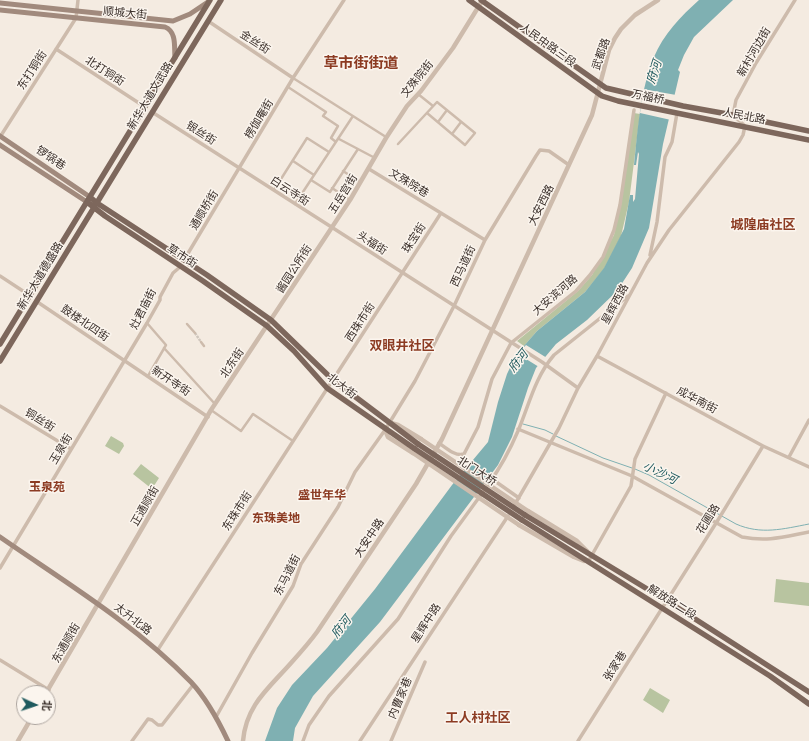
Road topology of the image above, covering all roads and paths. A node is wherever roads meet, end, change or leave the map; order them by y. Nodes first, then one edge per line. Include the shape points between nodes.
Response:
1 (78, 0) edge
2 (221, 0) edge
3 (344, 0) edge
4 (469, 0) edge
5 (482, 0) edge
6 (658, 0) edge
7 (795, 0) edge
8 (210, 1) edge
9 (0, 4) edge
10 (479, 7) junction
11 (0, 10) edge
12 (76, 12) junction
13 (76, 18) junction
14 (208, 21) junction
15 (56, 49) junction
16 (175, 58) junction
17 (294, 78) junction
18 (600, 85) junction
19 (288, 87) junction
20 (619, 92) joint
21 (418, 94) junction
22 (598, 94) junction
23 (618, 101) joint
24 (433, 106) junction
25 (683, 106) joint
26 (144, 107) junction
27 (447, 110) junction
28 (634, 110) dead end
29 (152, 112) junction
30 (427, 113) junction
31 (676, 113) junction
32 (733, 115) junction
33 (353, 116) junction
34 (438, 122) junction
35 (461, 122) junction
36 (745, 126) junction
37 (809, 131) edge
38 (452, 134) junction
39 (0, 137) edge
40 (386, 138) junction
41 (339, 139) junction
42 (809, 140) edge
43 (336, 142) junction
44 (398, 144) dead end
45 (0, 145) edge
46 (358, 149) junction
47 (329, 152) junction
48 (375, 158) junction
49 (293, 161) junction
50 (570, 166) junction
51 (240, 169) junction
52 (369, 169) junction
53 (343, 171) junction
54 (314, 174) junction
55 (311, 180) junction
56 (361, 183) junction
57 (332, 188) junction
58 (273, 190) junction
59 (88, 199) junction
60 (350, 200) junction
61 (295, 204) junction
62 (95, 205) junction
63 (441, 214) junction
64 (332, 228) junction
65 (485, 240) junction
66 (650, 258) junction
67 (184, 260) junction
68 (180, 267) junction
69 (402, 273) junction
70 (0, 276) edge
71 (630, 295) junction
72 (29, 296) junction
73 (36, 301) junction
74 (454, 306) junction
75 (271, 320) junction
76 (147, 323) junction
77 (187, 324) dead end
78 (267, 326) junction
79 (491, 330) junction
80 (195, 334) tunnel mouth
81 (201, 342) tunnel mouth
82 (511, 343) junction
83 (0, 344) edge
84 (204, 346) dead end
85 (164, 348) junction
86 (597, 356) junction
87 (0, 361) edge
88 (125, 361) junction
89 (544, 364) junction
90 (148, 376) junction
91 (333, 380) junction
92 (327, 388) junction
93 (578, 388) junction
94 (666, 394) junction
95 (215, 404) junction
96 (0, 406) edge
97 (211, 410) junction
98 (208, 416) junction
99 (809, 420) edge
100 (390, 423) junction
101 (519, 428) junction
102 (385, 430) junction
103 (293, 441) junction
104 (552, 441) junction
105 (440, 443) junction
106 (417, 446) junction
107 (763, 446) junction
108 (71, 449) junction
109 (789, 457) junction
110 (809, 467) edge
111 (632, 475) junction
112 (492, 479) junction
113 (519, 498) junction
114 (508, 516) joint
115 (524, 518) junction
116 (717, 521) junction
117 (809, 532) edge
118 (0, 537) edge
119 (13, 546) junction
120 (592, 556) junction
121 (588, 562) junction
122 (0, 568) edge
123 (667, 601) junction
124 (98, 605) junction
125 (663, 608) junction
126 (157, 651) junction
127 (0, 660) edge
128 (425, 662) dead end
129 (39, 685) edge
130 (51, 685) edge
131 (193, 685) junction
132 (809, 692) edge
133 (809, 704) edge
134 (216, 717) junction
135 (27, 725) edge
136 (18, 741) edge
137 (132, 741) edge
138 (228, 741) edge
139 (243, 741) edge
140 (303, 741) edge
141 (360, 741) edge
142 (391, 741) edge
143 (578, 741) edge

1 - 12 street
2 - 14 main road, 新华大道文武路
3 - 17 street, 楞伽庵街
4 - 10 main road, 人民中路三段
5 - 10 street, 文殊院街
5 - 18 main road, 人民中路三段
6 - 18 street, 武都路 via 635,15 621,29 609,50
7 - 32 street, 新村河边街 via 736,100
8 - 12 main road, 顺城大街 via 173,22
8 - 16 main road, 新华大道文武路
9 - 12 main road, 顺城大街
10 - 21 street, 文殊院街 via 453,48
10 - 22 main road, 人民中路三段
11 - 13 main road, 顺城大街
12 - 13 street
13 - 15 street, 东打铜街
13 - 16 main road, 顺城大街 via 168,28 174,37
14 - 17 street, 金丝街
14 - 29 main road, 新华大道文武路
15 - 26 street, 北打铜街
15 - 39 street, 东打铜街
16 - 26 main road, 新华大道文武路
17 - 19 street, 楞伽庵街
17 - 33 street
18 - 20 main road, 人民中路三段
18 - 22 street, 大安西路
19 - 43 street via 326,112 323,116 338,126 331,138
19 - 51 street, 楞伽庵街
20 - 25 main road, 万福桥
21 - 24 street
21 - 40 street, 文殊院街
22 - 23 main road, 人民中路三段
22 - 50 street, 大安西路
23 - 31 main road, 万福桥
24 - 27 street via 437,102
24 - 30 street
25 - 32 main road, 人民北路
26 - 59 main road, 新华大道文武路
27 - 34 street
27 - 35 street
28 - 82 street, 大安滨河路 via 620,205 614,230 603,257 576,291
29 - 51 street, 银丝街
29 - 62 main road, 新华大道文武路
30 - 34 street
30 - 44 street
31 - 36 main road, 人民北路
31 - 66 street via 672,142 665,156
32 - 36 street
32 - 37 main road, 人民北路
33 - 40 street
33 - 41 street
34 - 38 street
35 - 38 street
35 - 38 street via 475,133 465,145
36 - 42 main road, 人民北路
36 - 66 street, 星辉西路 via 739,142
39 - 59 main road, 锣锅巷
40 - 48 street, 文殊院街
41 - 43 street
41 - 46 street
43 - 47 street
45 - 59 main road, 锣锅巷
46 - 48 street
46 - 53 street
47 - 49 street via 307,138
47 - 54 street
48 - 52 street, 文殊院街
49 - 54 street
49 - 58 street
50 - 65 street, 西马道街 via 549,151 540,150
50 - 79 street, 大安西路
51 - 58 street, 白云寺街
51 - 67 street, 通顺桥街
52 - 56 street, 五岳宫街
52 - 63 street, 文殊院巷
53 - 56 street
53 - 57 street
54 - 55 street
55 - 57 street via 330,192
55 - 61 street
56 - 60 street, 五岳宫街
57 - 60 street
58 - 61 street, 白云寺街
59 - 62 main road, 草市街
59 - 72 main road, 新华大道德盛路
60 - 64 street, 五岳宫街
61 - 64 street, 白云寺街
62 - 67 main road, 草市街
62 - 68 main road, 草市街
62 - 73 main road, 新华大道德盛路
63 - 65 street, 文殊院巷
63 - 69 street, 珠宝街
64 - 69 street, 头福街
64 - 75 street, 酱园公所街
65 - 74 street, 西马道街
66 - 71 street, 星辉西路
67 - 75 main road, 草市街
68 - 76 street, 灶君庙街 via 173,273
68 - 78 main road, 草市街
69 - 74 street, 头福街
69 - 91 street, 西珠市街
70 - 72 street
71 - 86 street, 星辉西路
71 - 89 street
72 - 83 main road, 新华大道德盛路
73 - 87 main road, 新华大道德盛路
73 - 88 street, 鼓楼北四街
74 - 79 street, 头福街
74 - 100 street, 西马道街
75 - 78 street, 北东街
75 - 91 main road, 北大街
76 - 85 street via 166,345
76 - 88 street, 灶君庙街
77 - 80 street
78 - 92 main road, 北大街 via 294,351
78 - 95 street, 北东街
79 - 82 street, 头福街
79 - 105 street, 大安中路
81 - 84 street
82 - 89 street, 头福街
82 - 105 street, 大安滨河路 via 492,379 478,427 464,454 457,454
85 - 90 street
85 - 95 street
86 - 93 street, 星辉西路
86 - 94 street, 成华南街
88 - 90 street, 新开寺街
88 - 108 street, 玉泉街
89 - 93 street, 头福街
89 - 101 street
90 - 98 street, 新开寺街
91 - 92 street, 东珠市街
91 - 100 main road, 北大街
92 - 102 main road, 北大街
92 - 103 street, 东珠市街
93 - 104 street, 星辉西路
94 - 107 street, 成华南街
94 - 111 street via 635,459
95 - 97 street, 北东街
96 - 108 street, 铜丝街
97 - 98 street, 北东街
97 - 103 street via 241,431 253,414
98 - 124 street, 正通顺街
99 - 109 street
100 - 102 street, 东马道街
100 - 106 main road, 北大街
101 - 104 street
101 - 112 street
102 - 106 main road, 北大街
102 - 134 street, 东马道街 via 355,472 338,507 301,564 293,586
103 - 126 street, 东珠市街
104 - 111 street
104 - 113 street, 星辉西路
105 - 139 street, 大安中路 via 416,484 317,632 255,704
106 - 115 main road, 北门大桥, bridge
106 - 115 street, bridge
107 - 109 street, 成华南街
107 - 116 street, 花圃路
108 - 119 street, 玉泉街
109 - 110 street, 成华南街
111 - 116 street
111 - 120 street via 631,486
112 - 113 street
112 - 140 street via 451,536 398,619 329,696 309,725
113 - 114 street, 星辉西路
114 - 141 street, 星辉中路
115 - 120 main road, 解放路二段
115 - 121 main road, 解放路二段
116 - 117 street via 742,536 755,539 769,540
116 - 123 street, 花圃路
118 - 119 main road, 太升北路
119 - 122 street, 玉泉街
119 - 124 main road, 太升北路
120 - 121 street
120 - 123 main road, 解放路二段
121 - 125 main road, 解放路二段
123 - 125 street, 张家巷
123 - 132 main road, 解放路二段
124 - 126 main road, 太升北路
124 - 130 street, 东通顺街
125 - 133 main road, 解放路二段
125 - 143 street, 张家巷
126 - 131 main road, 太升北路
127 - 129 street
128 - 142 street, 内曹家巷
131 - 134 main road, 太升北路
131 - 137 street via 162,725 158,726 148,719
134 - 138 main road, 太升北路
135 - 136 street

